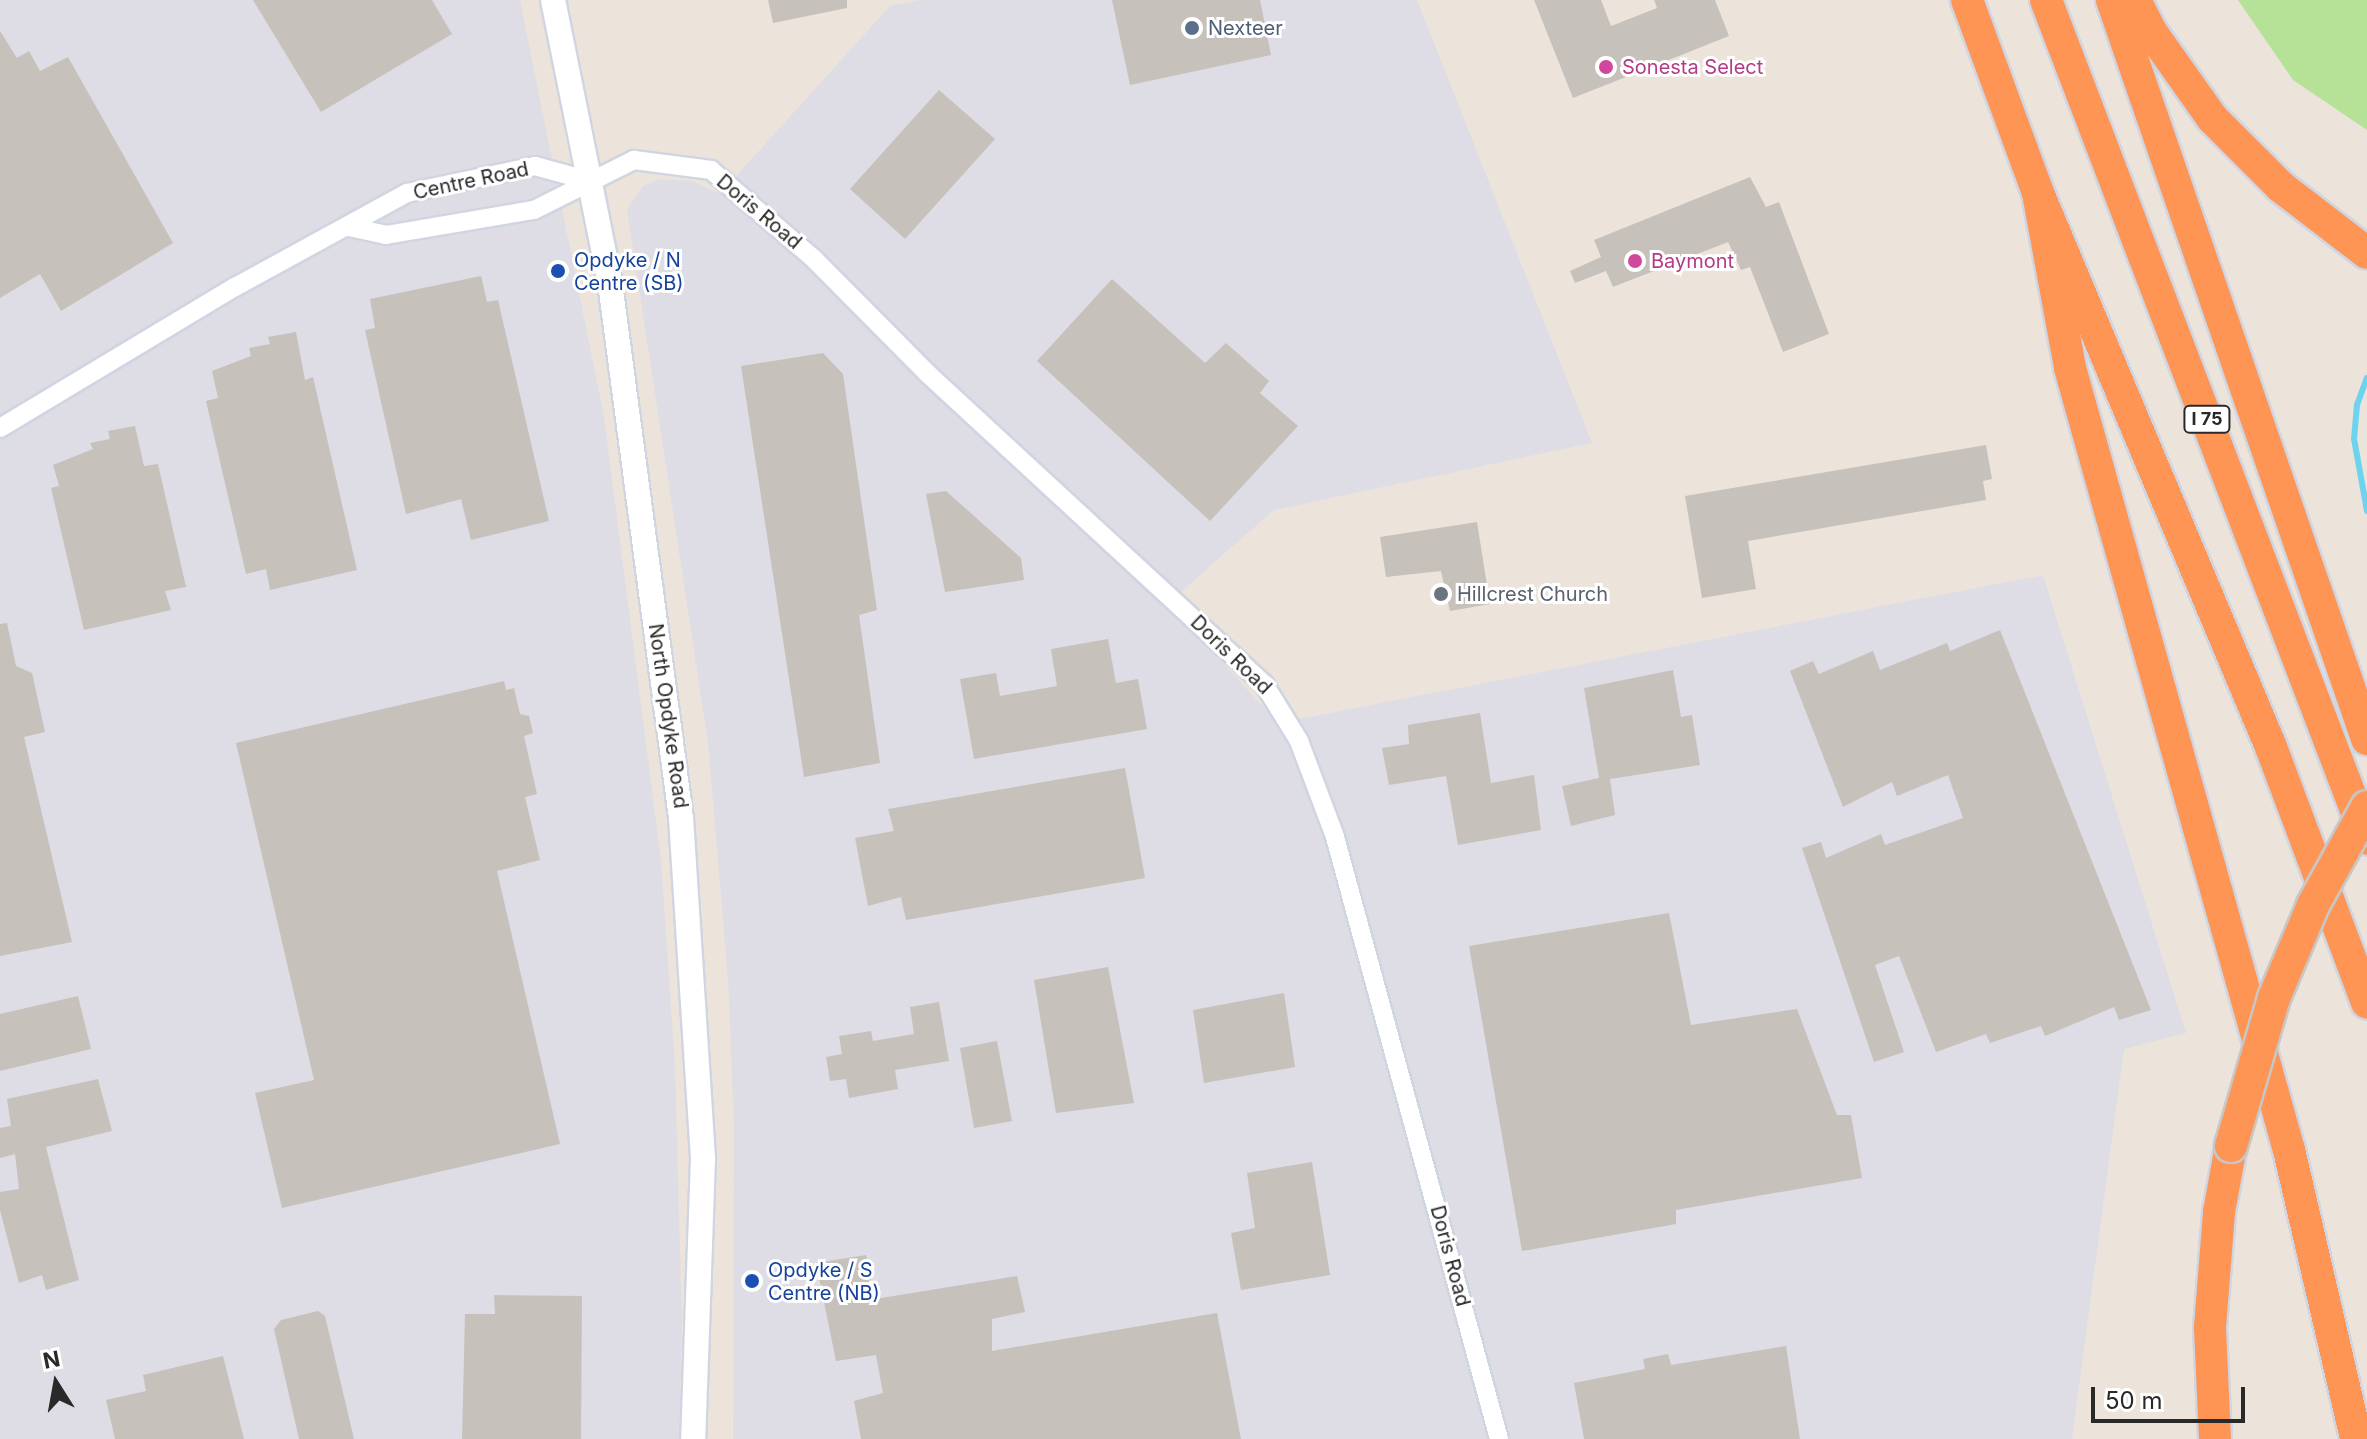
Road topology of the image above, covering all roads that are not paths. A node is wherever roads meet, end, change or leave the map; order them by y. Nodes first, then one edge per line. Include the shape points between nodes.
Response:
1 (553, 0) edge
2 (1967, 0) edge
3 (2046, 0) edge
4 (2112, 0) edge
5 (2135, 0) edge
6 (590, 181) junction
7 (2038, 193) junction
8 (349, 227) junction
9 (2367, 253) edge
10 (0, 428) edge
11 (2367, 739) edge
12 (2367, 807) edge
13 (2367, 839) edge
14 (2367, 1003) edge
15 (693, 1439) edge
16 (1499, 1439) edge
17 (2215, 1439) edge
18 (2356, 1439) edge

1 - 6 main road, North Opdyke Road
2 - 7 highway
3 - 13 highway, I 75
4 - 11 highway
5 - 9 highway via 2213,119 2281,187
6 - 8 street, Centre Road via 534,210 386,235
6 - 8 street, Centre Road via 535,166 407,193
6 - 15 main road, North Opdyke Road via 610,283 681,818 703,1158
6 - 16 street, Doris Road via 634,160 711,170 813,258 928,374 1278,701 1335,837 1371,956
7 - 14 highway via 2271,747
7 - 18 highway via 2070,368 2289,1150
8 - 10 street, Centre Road via 235,287
12 - 17 highway, bridge via 2313,905 2274,998 2231,1146 2211,1311

